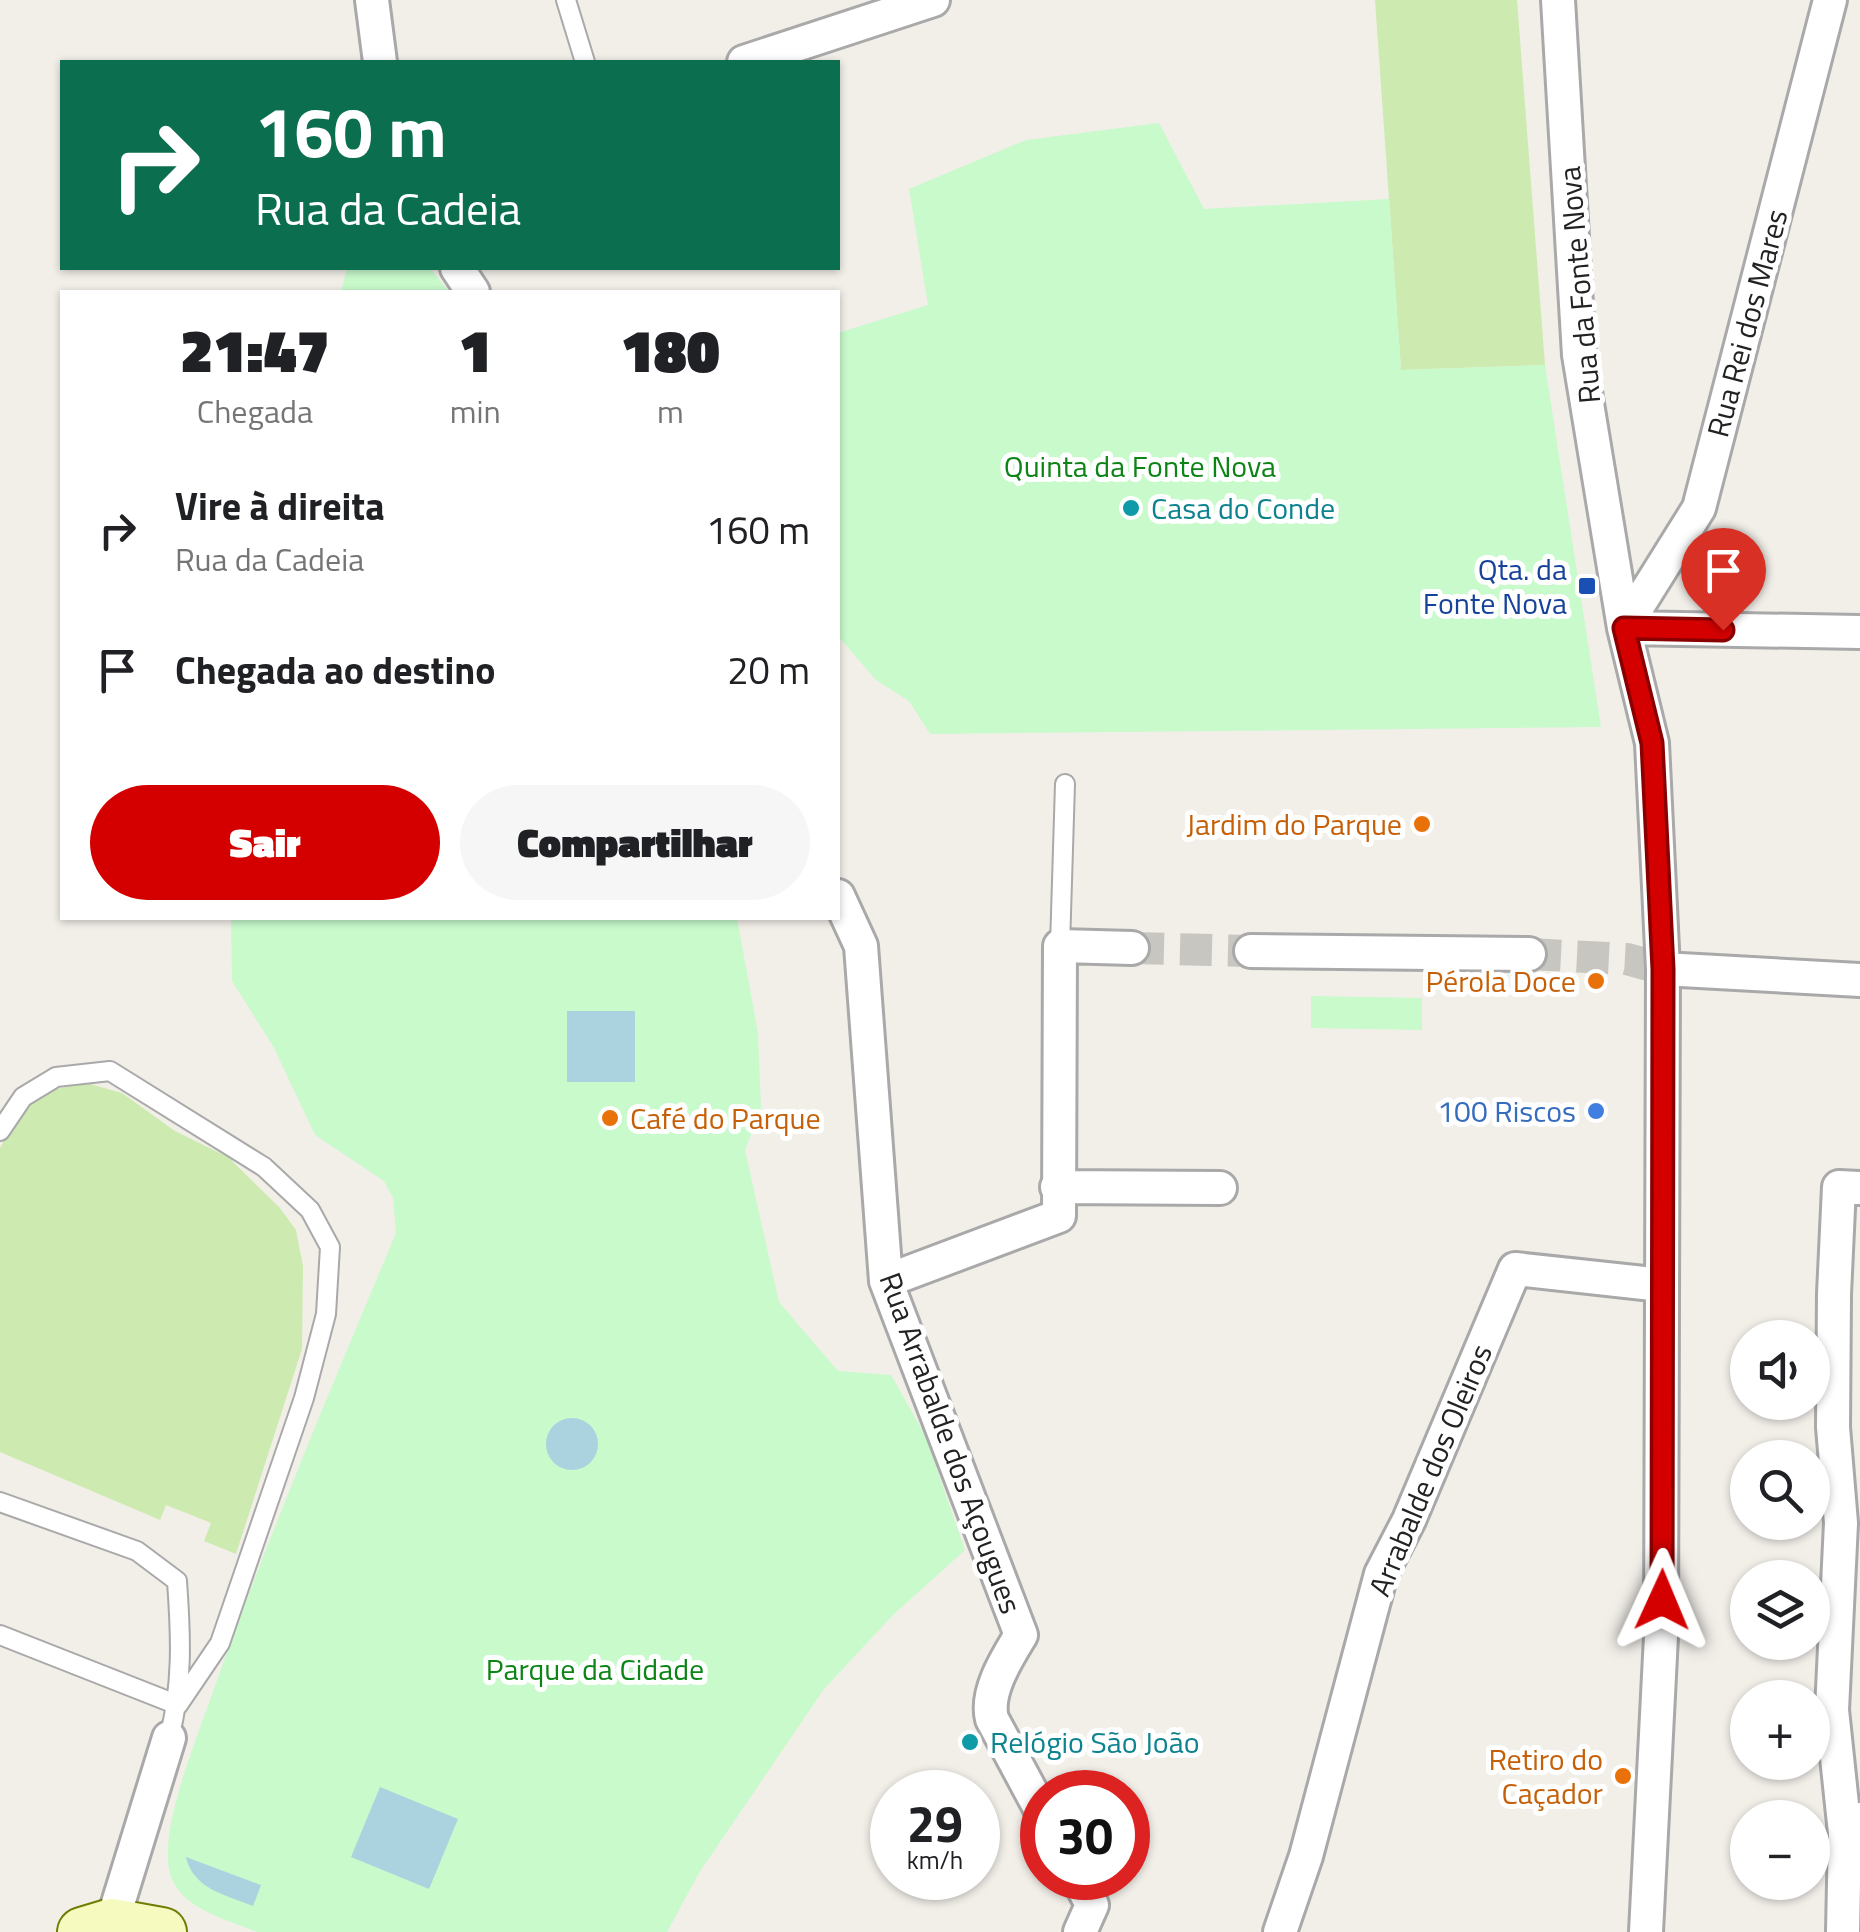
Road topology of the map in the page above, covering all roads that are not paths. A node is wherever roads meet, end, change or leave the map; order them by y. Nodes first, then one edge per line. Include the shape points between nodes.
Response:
1 (372, 0) edge
2 (566, 0) edge
3 (1558, 0) edge
4 (1830, 0) edge
5 (930, 1) edge
6 (380, 60) edge
7 (584, 60) edge
8 (750, 60) edge
9 (1624, 628) junction
10 (1860, 632) edge
11 (1065, 784) dead end
12 (840, 901) edge
13 (1060, 946) junction
14 (1132, 948) tunnel mouth
15 (1251, 950) tunnel mouth
16 (1529, 954) tunnel mouth
17 (1663, 969) junction
18 (1860, 980) edge
19 (0, 1131) edge
20 (1058, 1187) junction
21 (1220, 1188) dead end
22 (1860, 1188) edge
23 (886, 1281) junction
24 (1662, 1285) junction
25 (1847, 1295) edge
26 (0, 1502) edge
27 (1850, 1516) edge
28 (0, 1635) edge
29 (178, 1705) junction
30 (169, 1738) joint
31 (1020, 1771) edge
32 (1852, 1826) edge
33 (1089, 1900) edge
34 (97, 1927) edge
35 (162, 1932) edge
36 (1080, 1932) edge
37 (1280, 1932) edge
38 (1646, 1932) edge
39 (1843, 1932) edge

1 - 6 street
2 - 7 lane
3 - 9 street, Rua da Fonte Nova via 1579,355
4 - 9 street, Rua Rei dos Mares via 1699,508
5 - 8 street
9 - 10 street
9 - 17 street, Rua da Fonte Nova via 1652,743
11 - 13 lane
12 - 23 street, Rua Arrabalde dos Açougues via 860,946
13 - 14 street
13 - 20 street
15 - 16 street
17 - 18 street
17 - 24 street, Rua da Fonte Nova
19 - 29 lane via 23,1097 56,1077 110,1071 264,1167 310,1210 330,1247 326,1314 304,1398 220,1643
20 - 21 street
20 - 23 street via 1058,1216
22 - 25 street via 1839,1187
23 - 31 street, Rua Arrabalde dos Açougues via 1020,1635 989,1707
24 - 37 street, Arrabalde dos Oleiros via 1515,1269 1381,1574
24 - 38 street, Rua da Fonte Nova via 1661,1636
25 - 27 street via 1833,1427
26 - 29 lane via 138,1551 177,1582
27 - 32 street via 1832,1710
28 - 29 lane
29 - 30 lane
30 - 34 street
32 - 39 street
33 - 36 street
34 - 35 main road

